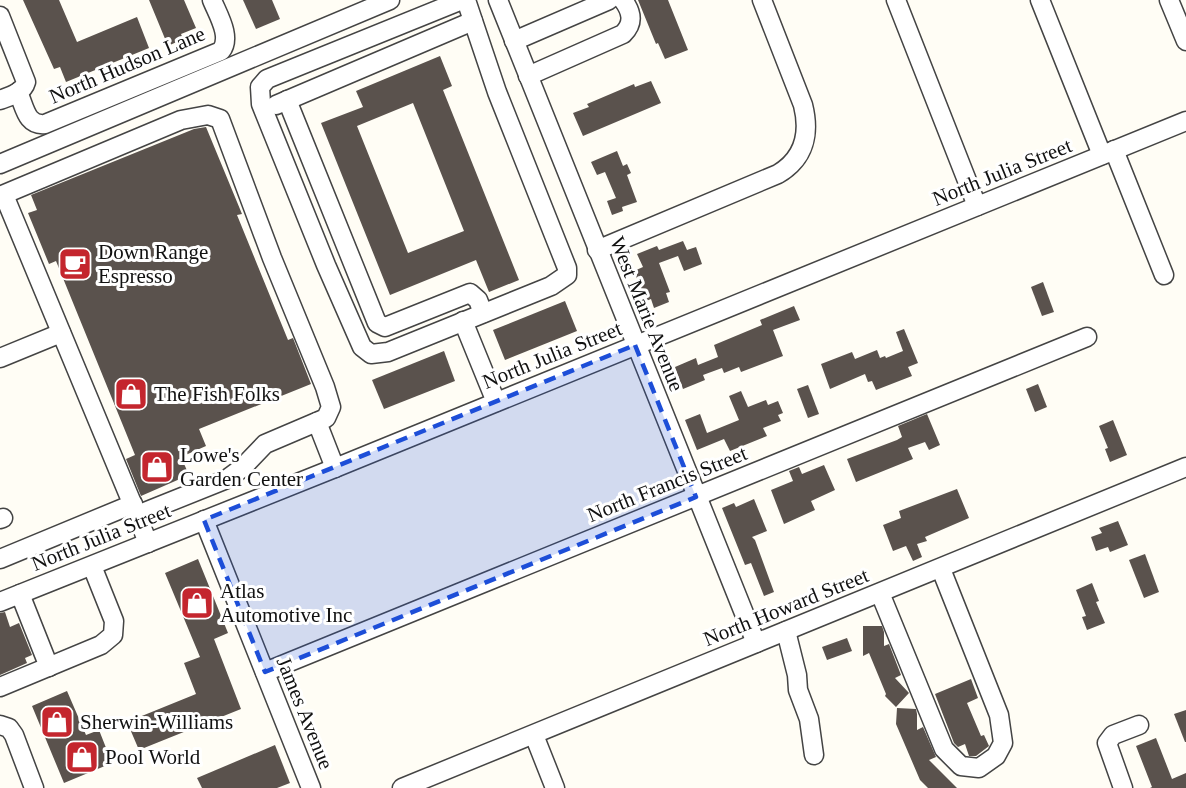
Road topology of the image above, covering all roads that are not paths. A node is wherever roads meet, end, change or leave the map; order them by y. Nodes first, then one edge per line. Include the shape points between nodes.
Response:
1 (212, 0) edge
2 (390, 0) edge
3 (462, 0) edge
4 (466, 0) edge
5 (498, 0) edge
6 (609, 0) edge
7 (623, 0) edge
8 (762, 0) edge
9 (896, 0) edge
10 (1040, 0) edge
11 (1169, 0) edge
12 (0, 16) edge
13 (473, 21) junction
14 (514, 41) junction
15 (1186, 41) edge
16 (528, 76) junction
17 (18, 92) junction
18 (0, 100) edge
19 (287, 100) junction
20 (263, 110) junction
21 (1186, 121) edge
22 (1108, 153) junction
23 (0, 164) edge
24 (2, 196) edge
25 (977, 206) junction
26 (597, 250) junction
27 (1164, 275) dead end
28 (437, 306) junction
29 (483, 313) junction
30 (463, 321) junction
31 (446, 328) junction
32 (61, 333) junction
33 (1087, 338) dead end
34 (635, 345) junction
35 (0, 358) edge
36 (496, 402) junction
37 (317, 422) junction
38 (1186, 466) edge
39 (335, 468) junction
40 (696, 497) junction
41 (135, 509) junction
42 (204, 520) junction
43 (148, 543) junction
44 (0, 559) edge
45 (92, 566) junction
46 (941, 569) junction
47 (880, 593) junction
48 (20, 594) junction
49 (0, 602) edge
50 (786, 631) junction
51 (756, 644) junction
52 (49, 667) junction
53 (265, 672) junction
54 (0, 687) edge
55 (0, 725) edge
56 (1139, 725) dead end
57 (534, 735) junction
58 (814, 755) dead end
59 (34, 788) edge
60 (311, 788) edge
61 (402, 788) edge
62 (555, 788) edge
63 (1123, 788) edge

1 - 17 street, North Hudson Lane via 225,38 221,51 45,124 31,122
2 - 23 street
3 - 20 street via 267,79 260,87
4 - 13 street
5 - 14 street, West Marie Avenue
6 - 14 street
7 - 16 street via 631,19 623,34
8 - 26 street via 803,105 807,126 803,146 792,163 778,174
9 - 25 street
10 - 22 street
11 - 15 street
12 - 17 street, North Hudson Lane via 26,82
13 - 19 street
13 - 29 street via 496,92 567,268 567,275 551,286
14 - 16 street, West Marie Avenue
16 - 26 street, West Marie Avenue
17 - 18 street, North Hudson Lane
19 - 20 street
19 - 28 street via 377,323 385,327
20 - 31 street via 362,347 371,354 388,352
21 - 22 street, North Julia Street
22 - 25 street, North Julia Street
22 - 27 street
24 - 32 street
24 - 37 street via 181,120 208,115 220,120 325,387 331,407 326,418
25 - 34 street, North Julia Street
26 - 34 street, West Marie Avenue
28 - 29 street via 470,293
28 - 31 street
29 - 30 street
30 - 31 street
30 - 36 street
32 - 35 street
32 - 41 street
33 - 40 street, North Francis Street
34 - 36 street, North Julia Street
34 - 40 street, West Marie Avenue
36 - 39 street, North Julia Street
37 - 39 street
37 - 41 street via 265,444 227,479
38 - 46 street, North Howard Street
39 - 42 street, North Julia Street
40 - 51 street, West Marie Avenue
40 - 53 street, North Francis Street
41 - 43 street
41 - 44 street
42 - 43 street, North Julia Street
42 - 53 street, James Avenue
43 - 45 street, North Julia Street
45 - 48 street, North Julia Street
45 - 52 street via 114,621 113,635 101,645
46 - 47 street, North Howard Street
46 - 47 street via 999,715 1003,743 996,756 979,768 961,766 944,749
47 - 50 street, North Howard Street
48 - 49 street, North Julia Street
48 - 52 street
50 - 51 street, North Howard Street
50 - 58 street via 798,690 809,719
51 - 57 street, North Howard Street
52 - 54 street
53 - 60 street, James Avenue
55 - 59 street via 14,735
56 - 63 street via 1113,735 1107,743
57 - 61 street, North Howard Street
57 - 62 street

